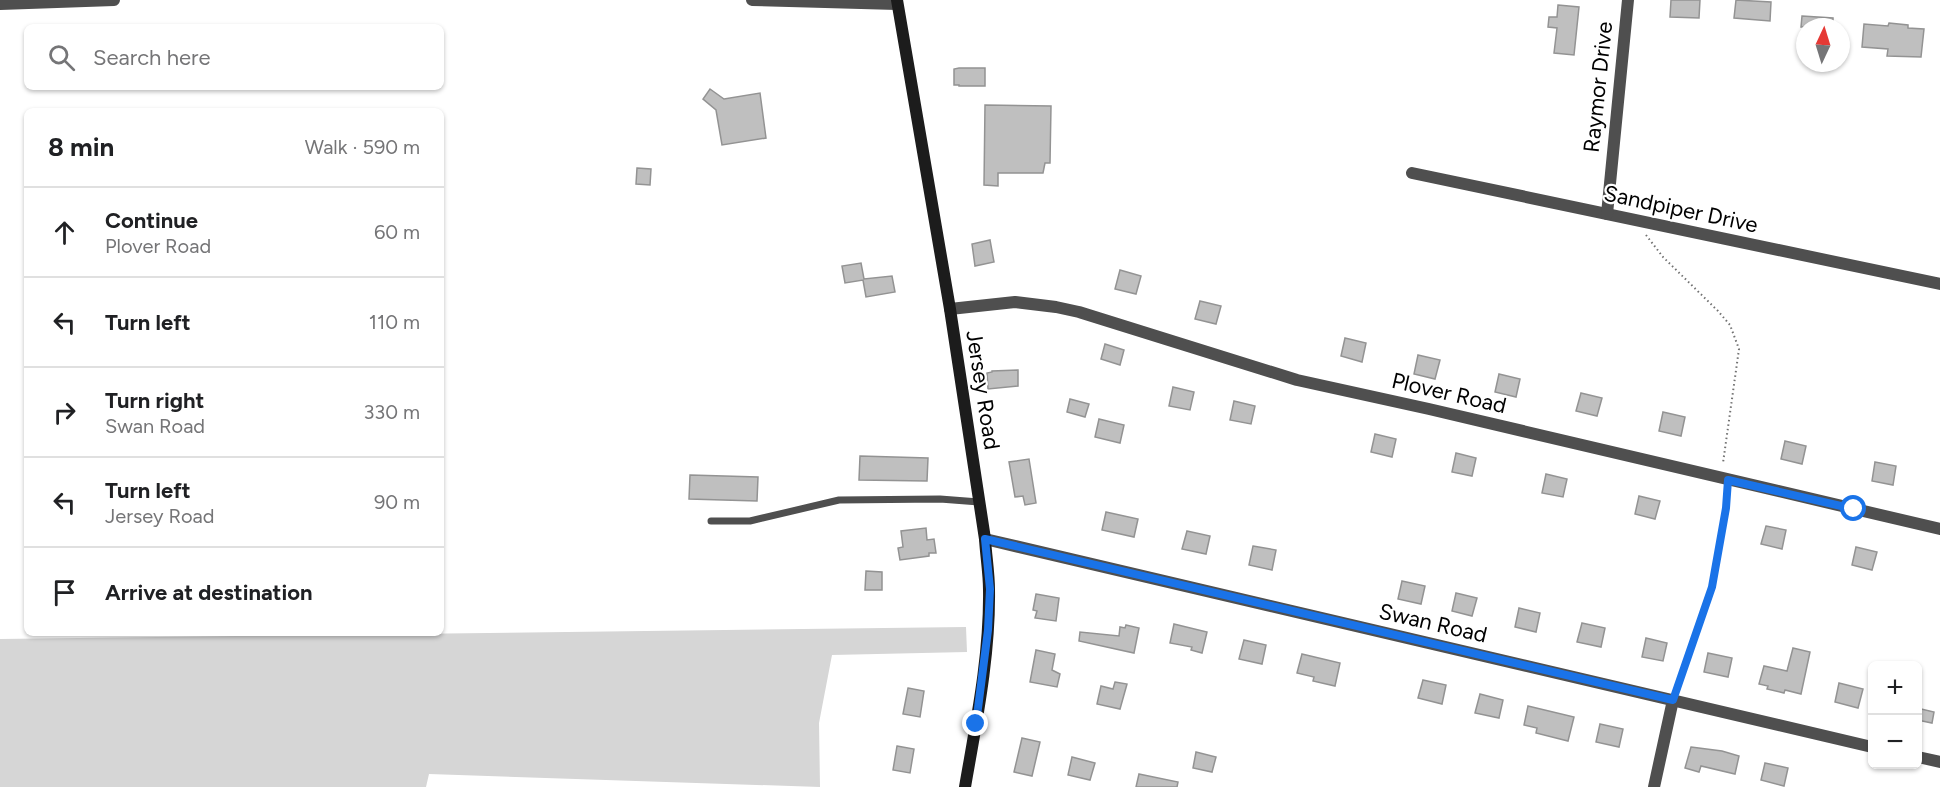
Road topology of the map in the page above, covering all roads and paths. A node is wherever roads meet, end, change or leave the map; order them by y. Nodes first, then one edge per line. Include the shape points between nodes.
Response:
1 (114, 0) edge
2 (752, 0) edge
3 (1628, 0) edge
4 (897, 2) edge
5 (0, 4) edge
6 (1412, 173) dead end
7 (1607, 214) junction
8 (1635, 221) junction
9 (1940, 284) edge
10 (950, 309) junction
11 (1724, 479) junction
12 (979, 502) junction
13 (711, 521) dead end
14 (1940, 529) edge
15 (985, 539) junction
16 (1673, 700) junction
17 (1868, 746) edge
18 (1922, 758) edge
19 (1940, 762) edge
20 (965, 787) edge
21 (1654, 787) edge

1 - 5 street
2 - 4 street
3 - 7 street, Raymor Drive
4 - 10 street, Jersey Road
6 - 7 street, Sandpiper Drive
7 - 8 street, Sandpiper Drive
8 - 9 street, Sandpiper Drive
8 - 11 path via 1730,325 1739,349
10 - 11 street, Plover Road via 1015,302 1079,312 1297,380
10 - 12 street, Jersey Road
11 - 14 street, Plover Road
11 - 16 path via 1726,508 1712,587
12 - 13 lane via 839,500 750,521
12 - 15 street, Jersey Road
15 - 16 street, Swan Road
15 - 20 street, Jersey Road via 990,589 988,630
16 - 17 street, Swan Road
16 - 21 street
18 - 19 street

